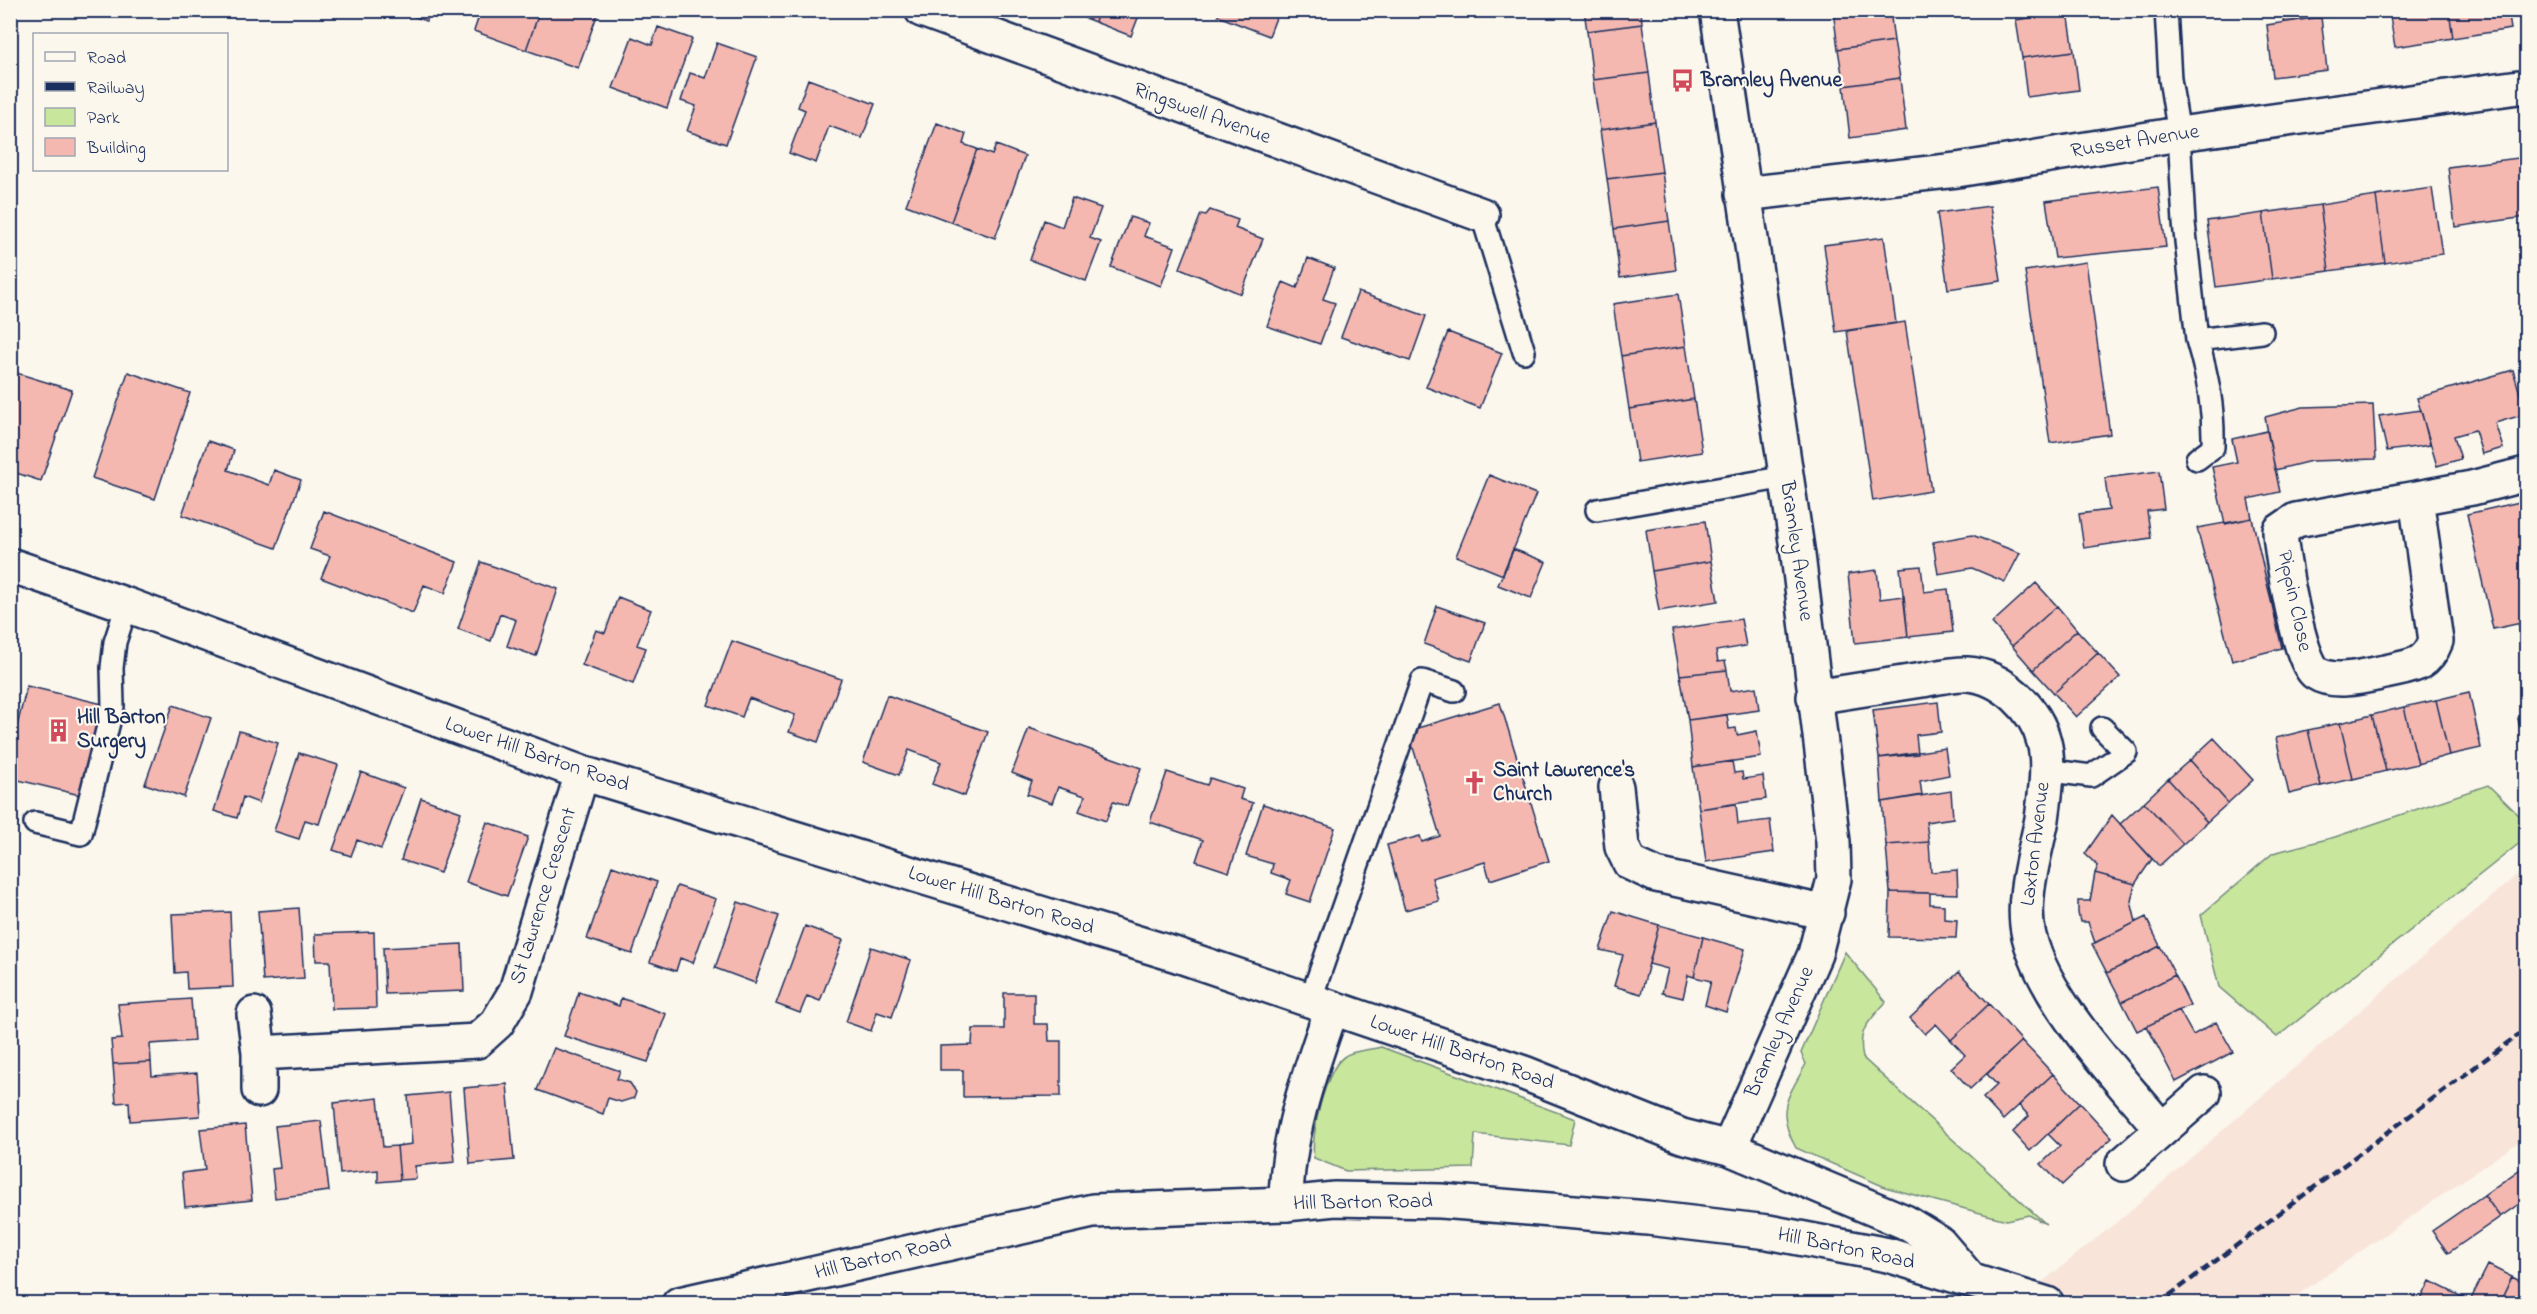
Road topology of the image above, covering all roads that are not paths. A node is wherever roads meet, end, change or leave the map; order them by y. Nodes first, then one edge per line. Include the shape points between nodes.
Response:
1 (922, 10) edge
2 (1717, 10) edge
3 (2166, 10) edge
4 (2526, 86) edge
5 (2179, 134) junction
6 (1743, 194) junction
7 (1482, 215) joint
8 (2262, 332) dead end
9 (2197, 340) junction
10 (1524, 352) dead end
11 (2198, 459) dead end
12 (2526, 474) edge
13 (1786, 477) junction
14 (2416, 498) junction
15 (1597, 510) dead end
16 (10, 565) edge
17 (127, 605) junction
18 (1454, 691) dead end
19 (1814, 697) junction
20 (2102, 728) dead end
21 (2045, 770) junction
22 (582, 773) junction
23 (1617, 787) dead end
24 (35, 823) dead end
25 (1827, 913) junction
26 (1321, 1005) junction
27 (254, 1014) dead end
28 (259, 1053) junction
29 (259, 1090) dead end
30 (2204, 1093) dead end
31 (2162, 1130) junction
32 (1729, 1149) junction
33 (2123, 1164) dead end
34 (1286, 1204) junction
35 (1969, 1278) junction
36 (2040, 1300) edge
37 (678, 1304) edge

1 - 7 street, Ringswell Avenue
2 - 6 street, Bramley Avenue
3 - 5 lane via 2169,79
4 - 5 street, Russet Avenue
5 - 6 street, Russet Avenue via 1957,170
5 - 9 lane
6 - 13 street, Bramley Avenue
7 - 10 lane
8 - 9 lane
9 - 11 lane via 2210,384 2214,422 2213,447
12 - 14 street, Pippin Close
13 - 15 lane
13 - 19 street, Bramley Avenue
14 - 14 street, Pippin Close via 2296,520 2280,531 2305,658 2316,674 2339,679 2373,675 2418,664 2431,655 2436,641
16 - 17 street, Lower Hill Barton Road
17 - 22 street, Lower Hill Barton Road
17 - 24 lane via 114,651 113,705 81,834
18 - 26 lane via 1422,681
19 - 21 street, Laxton Avenue via 1967,674 1992,680 2014,694 2032,715 2045,743
19 - 25 street, Bramley Avenue via 1833,842 1834,879
20 - 21 lane via 2126,752 2091,776
21 - 31 street, Laxton Avenue via 2044,803 2027,900 2028,933 2036,963 2095,1048
22 - 26 street, Lower Hill Barton Road via 1174,954
22 - 28 street, St Lawrence Crescent via 516,991 497,1023 484,1035 477,1041 466,1042
23 - 25 street via 1622,847 1630,863 1656,876
25 - 32 street, Bramley Avenue via 1815,954
26 - 32 street, Lower Hill Barton Road via 1524,1073 1682,1136
26 - 34 street via 1286,1172
27 - 28 street
28 - 29 street
30 - 31 street
31 - 33 street
32 - 35 street, Lower Hill Barton Road via 1905,1222 1939,1243
34 - 35 street, Hill Barton Road via 1335,1199 1441,1201 1648,1218 1768,1232 1888,1255
34 - 37 street, Hill Barton Road via 1093,1211
35 - 36 street, Hill Barton Road

